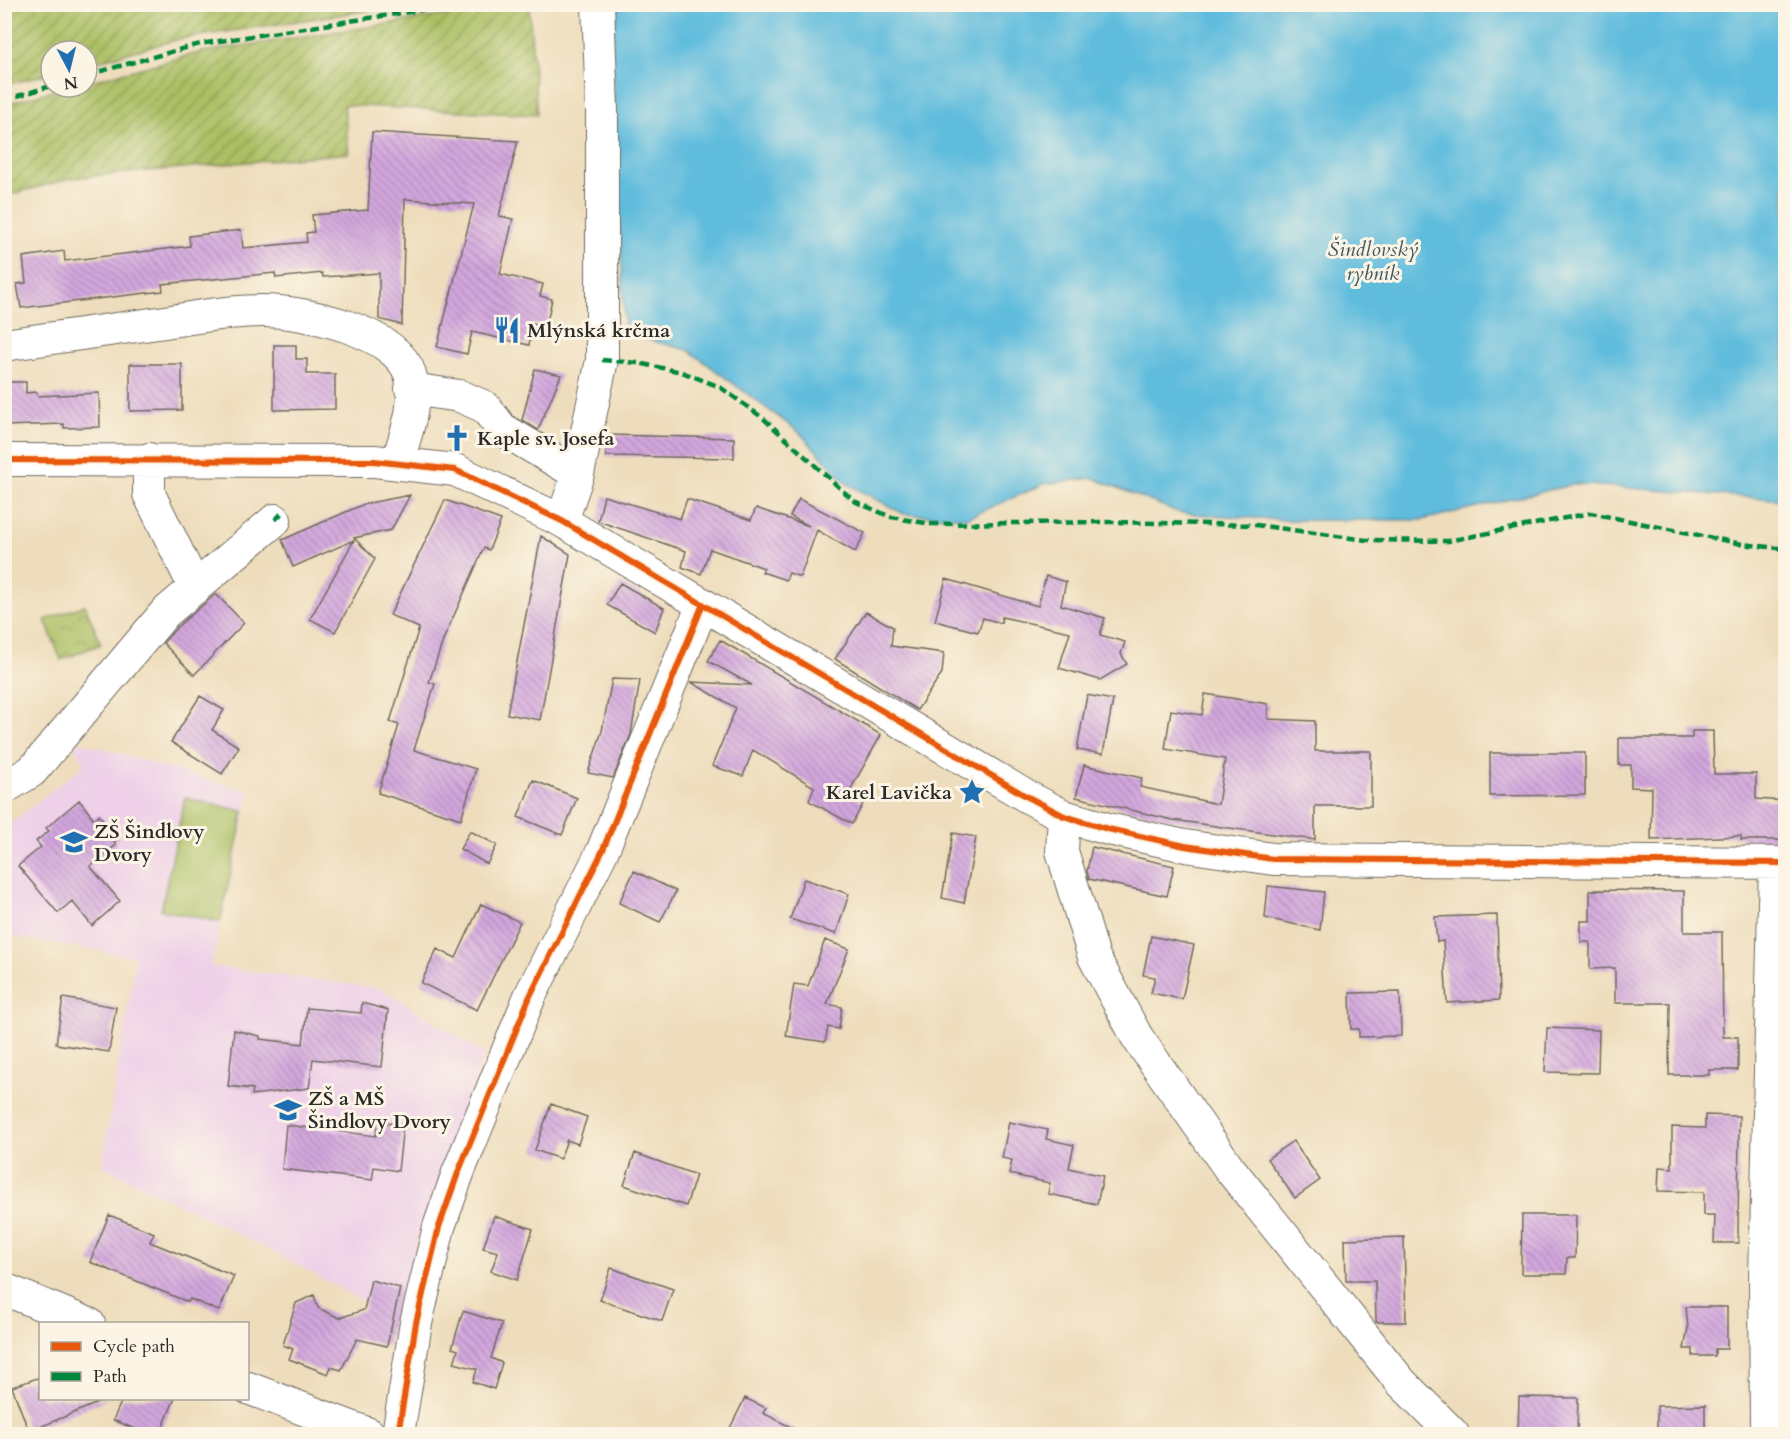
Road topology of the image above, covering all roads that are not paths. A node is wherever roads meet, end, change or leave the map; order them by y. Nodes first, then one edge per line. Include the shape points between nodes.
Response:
1 (598, 4) edge
2 (4, 345) edge
3 (411, 390) junction
4 (149, 459) junction
5 (4, 460) edge
6 (397, 463) junction
7 (578, 474) junction
8 (275, 520) dead end
9 (562, 521) junction
10 (195, 588) junction
11 (703, 604) junction
12 (4, 788) edge
13 (1064, 816) junction
14 (1780, 863) edge
15 (4, 1289) edge
16 (86, 1322) edge
17 (249, 1388) edge
18 (369, 1434) edge
19 (398, 1434) edge
20 (1453, 1434) edge
21 (1766, 1434) edge

1 - 7 street via 602,360
2 - 3 street via 263,311 308,317 381,340 410,374
3 - 6 street via 413,402
3 - 7 street via 460,396 485,407 502,429
4 - 5 street
4 - 6 street
4 - 10 street via 149,494
6 - 9 street via 455,470
7 - 9 street
8 - 10 street
9 - 11 street
10 - 12 street via 165,613 32,771
11 - 13 street
11 - 19 street via 602,852 530,996 458,1173 439,1227 416,1323
13 - 14 street via 1185,846 1273,859
13 - 20 street via 1062,851 1094,957 1137,1036 1237,1177 1401,1382
14 - 21 street via 1765,1279
15 - 16 street
17 - 18 street

